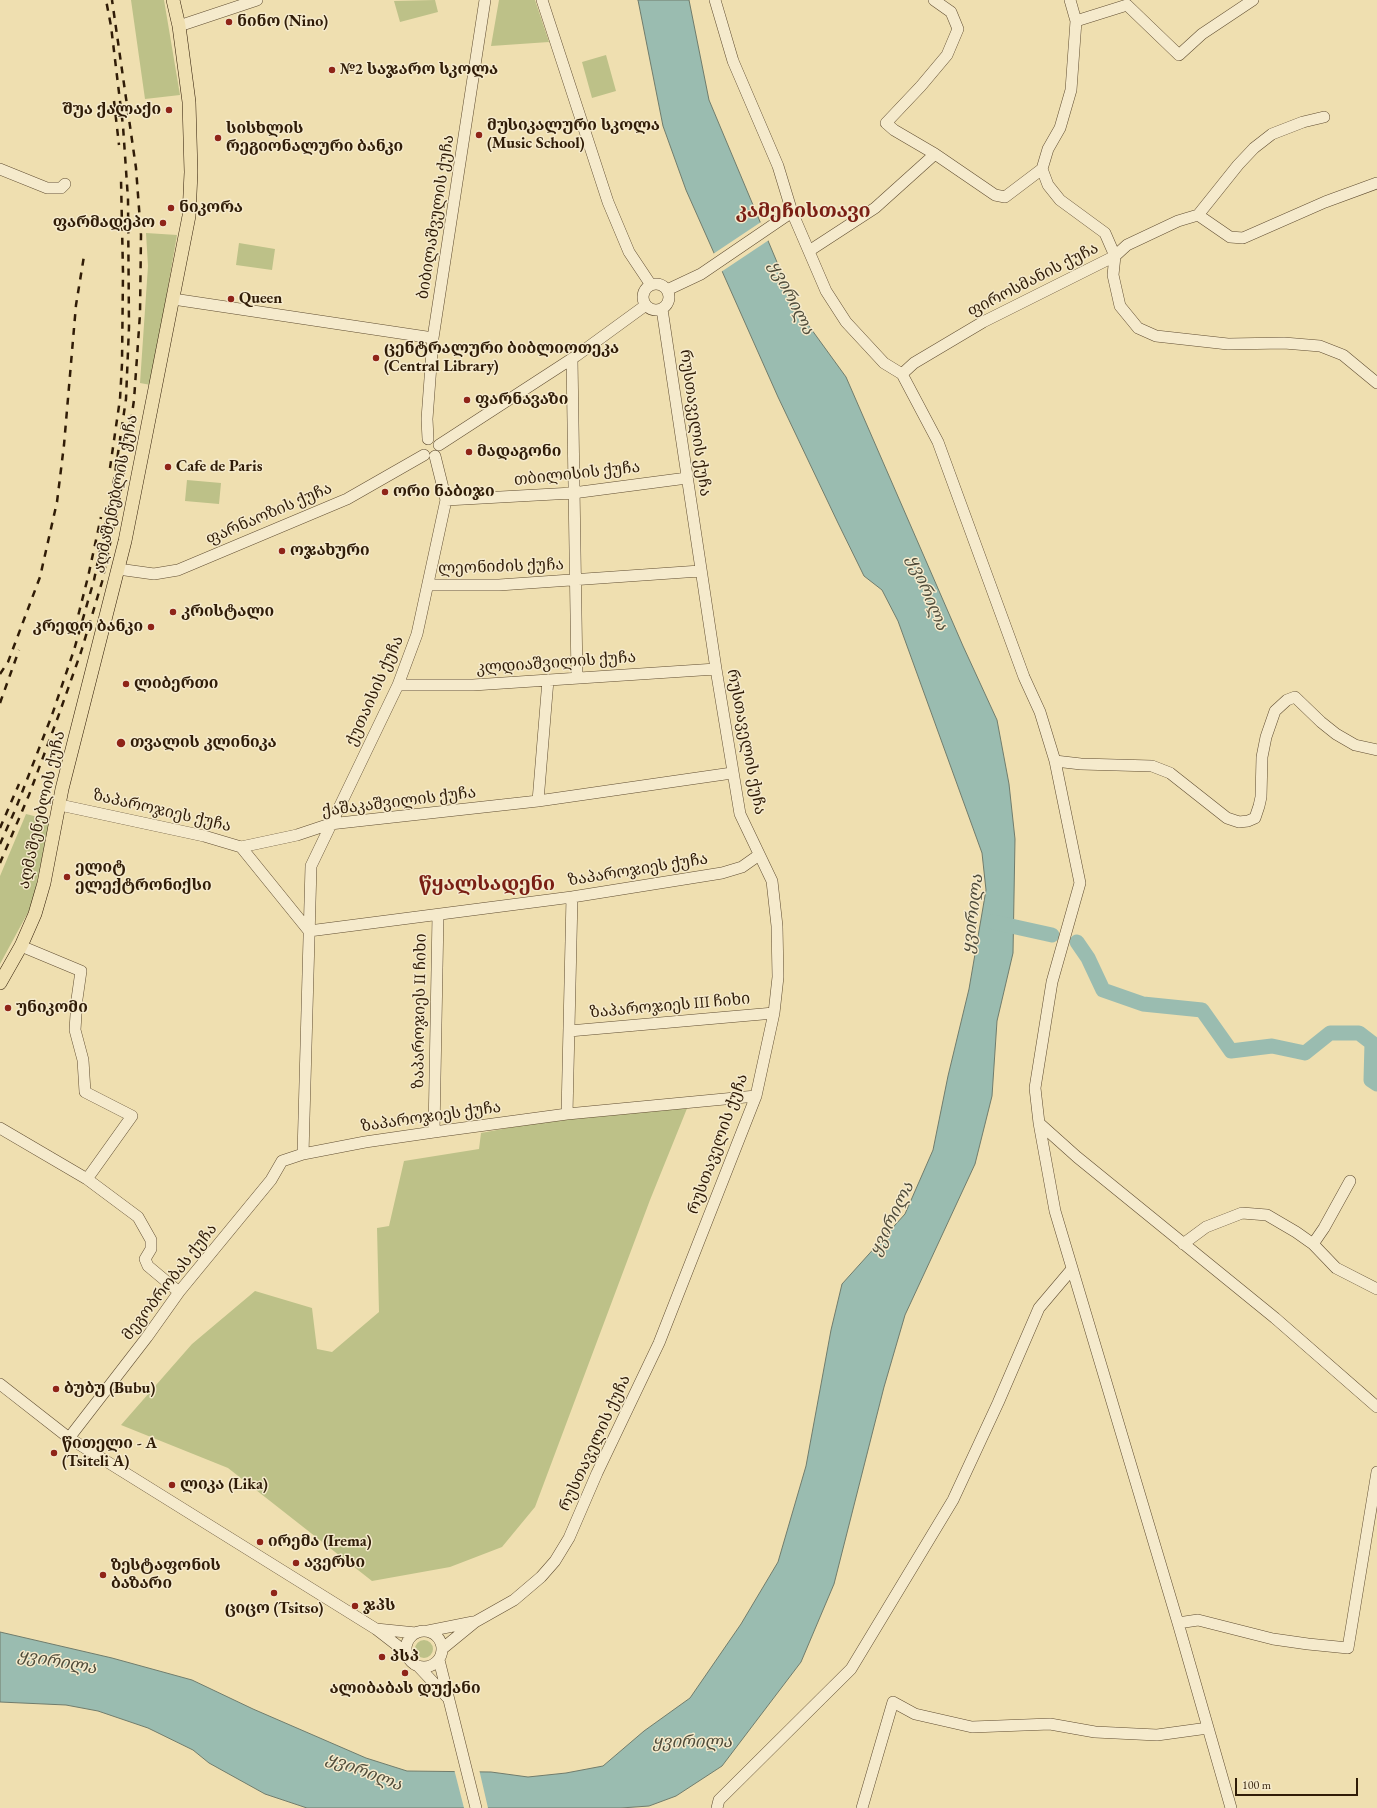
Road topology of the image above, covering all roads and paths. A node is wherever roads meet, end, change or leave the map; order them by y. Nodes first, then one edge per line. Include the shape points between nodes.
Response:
1 (173, 0) edge
2 (257, 0) edge
3 (485, 0) edge
4 (542, 0) edge
5 (715, 0) edge
6 (934, 0) edge
7 (1070, 0) edge
8 (1253, 0) edge
9 (1076, 21) junction
10 (179, 26) junction
11 (1324, 117) dead end
12 (935, 154) junction
13 (0, 169) edge
14 (1042, 169) junction
15 (1377, 183) edge
16 (65, 184) dead end
17 (792, 212) junction
18 (1198, 215) junction
19 (809, 250) junction
20 (1115, 256) junction
21 (652, 285) junction
22 (667, 290) junction
23 (173, 299) junction
24 (646, 305) junction
25 (662, 309) junction
26 (433, 338) junction
27 (572, 359) junction
28 (902, 374) junction
29 (1377, 383) edge
30 (428, 439) junction
31 (437, 450) junction
32 (424, 455) junction
33 (687, 478) junction
34 (573, 493) junction
35 (446, 500) junction
36 (118, 569) junction
37 (700, 571) junction
38 (574, 581) junction
39 (428, 585) junction
40 (716, 669) junction
41 (577, 678) junction
42 (548, 680) junction
43 (398, 685) junction
44 (1377, 750) edge
45 (1055, 761) junction
46 (732, 773) junction
47 (538, 801) junction
48 (60, 805) junction
49 (330, 824) junction
50 (242, 846) junction
51 (759, 855) junction
52 (572, 897) junction
53 (438, 915) junction
54 (309, 931) junction
55 (21, 946) junction
56 (0, 983) edge
57 (774, 1013) junction
58 (569, 1031) junction
59 (756, 1096) junction
60 (567, 1114) junction
61 (1039, 1123) junction
62 (0, 1128) edge
63 (434, 1132) junction
64 (303, 1154) junction
65 (87, 1179) junction
66 (1350, 1181) dead end
67 (1184, 1244) junction
68 (1312, 1244) junction
69 (1072, 1269) junction
70 (1377, 1289) edge
71 (179, 1292) junction
72 (0, 1384) edge
73 (1377, 1407) edge
74 (70, 1438) junction
75 (1377, 1472) edge
76 (475, 1622) junction
77 (1178, 1623) junction
78 (376, 1629) junction
79 (428, 1631) junction
80 (416, 1633) junction
81 (407, 1654) junction
82 (440, 1654) junction
83 (418, 1666) junction
84 (448, 1699) junction
85 (1208, 1728) junction
86 (476, 1808) edge
87 (717, 1808) edge
88 (862, 1808) edge
89 (1231, 1808) edge

1 - 10 main road, აღმაშენებლის ქუჩა
2 - 10 street
3 - 26 street, ბიბილაშვულის ქუჩა
4 - 21 street via 608,202 629,252
5 - 17 street via 734,61 778,166
6 - 12 street via 951,12 958,29 947,55 886,123
7 - 9 street
8 - 9 street via 1202,34 1178,55 1127,5
9 - 14 street via 1071,90 1060,128 1048,149
10 - 23 main road, აღმაშენებლის ქუჩა via 188,102 191,172 189,216
11 - 18 street via 1272,134 1254,148
12 - 14 street via 995,195 1005,197
12 - 19 street via 875,208
13 - 16 street via 47,188 61,188
14 - 20 street, ფიროსმანის ქუჩა via 1048,185 1060,200 1106,233
15 - 18 street via 1325,202 1243,238 1230,237
17 - 19 street
17 - 22 street via 700,274
18 - 20 street via 1178,221 1127,245
19 - 28 street via 826,291 846,322 884,363
20 - 28 street, ფიროსმანის ქუჩა via 983,322 914,363
20 - 29 street via 1113,275 1120,306 1138,328 1156,336 1228,344 1284,343 1320,346 1343,355
21 - 22 street via 660,284
21 - 24 street via 644,291
22 - 25 street via 668,303
23 - 26 street
23 - 36 main road, აღმაშენებლის ქუჩა
24 - 25 street via 653,310
24 - 27 street
25 - 33 street, რუსთაველის ქუჩა
26 - 30 street, ბიბილაშვულის ქუჩა
27 - 31 street
27 - 34 street, ლეონიძის ქუჩა
28 - 45 street via 938,442 1024,677 1040,712
30 - 31 street via 434,440
30 - 32 street via 421,446
31 - 32 street via 429,457
31 - 35 street, ქუთაისის ქუჩა
32 - 36 street, ფარნაოზის ქუჩა via 347,499 178,570 154,574
33 - 34 street, თბილისის ქუჩა
33 - 37 street, რუსთაველის ქუჩა
34 - 35 street, თბილისის ქუჩა
34 - 38 street, ლეონიძის ქუჩა
35 - 39 street, ქუთაისის ქუჩა
36 - 48 main road, აღმაშენებლის ქუჩა
37 - 38 street, ლეონიძის ქუჩა
37 - 40 street, რუსთაველის ქუჩა
38 - 39 street, ლეონიძის ქუჩა
38 - 41 street, ლეონიძის ქუჩა
39 - 43 street, ქუთაისის ქუჩა via 417,634
40 - 41 street, კლდიაშვილის ქუჩა
40 - 46 street, რუსთაველის ქუჩა
41 - 42 street, კლდიაშვილის ქუჩა
42 - 43 street, კლდიაშვილის ქუჩა via 473,685
42 - 47 street
43 - 49 street, ქუთაისის ქუჩა
44 - 45 street via 1355,745 1336,734 1296,697 1287,700 1275,711 1266,737 1262,756 1261,797 1255,818 1239,822 1227,818 1170,773 1152,766
45 - 61 street via 1080,883 1052,982 1035,1088
46 - 47 street, ქაშაკაშვილის ქუჩა
46 - 51 street, რუსთაველის ქუჩა via 740,814
47 - 49 street, ქაშაკაშვილის ქუჩა
48 - 50 street, ზაპაროჯიეს ქუჩა
48 - 55 main road, აღმაშენებლის ქუჩა via 41,896
49 - 50 street, ქაშაკაშვილის ქუჩა via 297,835
49 - 54 street, ქუთაისის ქუჩა via 311,866
50 - 54 street, ზაპაროჯიეს ქუჩა
51 - 52 street, ზაპაროჯიეს ქუჩა via 742,867 722,873
51 - 57 street, რუსთაველის ქუჩა via 772,881 777,926 778,977
52 - 53 street, ზაპაროჯიეს ქუჩა
52 - 58 street, ზაპაროჯიეს III ჩიხი
53 - 54 street, ზაპაროჯიეს ქუჩა
53 - 63 street, ზაპაროჯიეს II ჩიხი
54 - 64 street, ქუთაისის ქუჩა
55 - 56 main road, აღმაშენებლის ქუჩა
55 - 65 street via 81,971 75,1030 83,1060 85,1092 132,1116
57 - 58 street, ზაპაროჯიეს III ჩიხი
57 - 59 street, რუსთაველის ქუჩა
58 - 60 street, ზაპაროჯიეს III ჩიხი
59 - 60 street, ზაპაროჯიეს ქუჩა
59 - 76 street, რუსთაველის ქუჩა via 659,1343 569,1538 555,1561 541,1577 514,1600
60 - 63 street, ზაპაროჯიეს ქუჩა
61 - 67 street
61 - 69 street via 1055,1211
62 - 65 street
63 - 64 street, ზაპაროჯიეს ქუჩა
64 - 71 street, მეგობრობას ქუჩა via 282,1161 271,1180
65 - 71 street via 138,1217 151,1240 151,1250 146,1260 148,1266
66 - 68 street via 1324,1228
67 - 68 street via 1206,1227 1242,1213 1267,1216
67 - 73 street via 1275,1318
68 - 70 street via 1336,1268
69 - 77 street
69 - 87 street via 1039,1308 953,1500 851,1669 719,1800
71 - 74 street, მეგობრობას ქუჩა
72 - 74 street
74 - 78 street
75 - 77 street via 1348,1648 1273,1639 1198,1620
76 - 79 street, რუსთაველის ქუჩა
76 - 82 street, რუსთაველის ქუჩა
77 - 85 street
78 - 80 street
78 - 81 street
79 - 80 street
79 - 82 street via 439,1639
80 - 81 street via 407,1644
81 - 83 street
82 - 83 street via 428,1667
82 - 84 street
83 - 84 street
84 - 86 street
85 - 88 street via 1157,1735 1095,1732 1050,1724 972,1727 915,1714 893,1702
85 - 89 street

